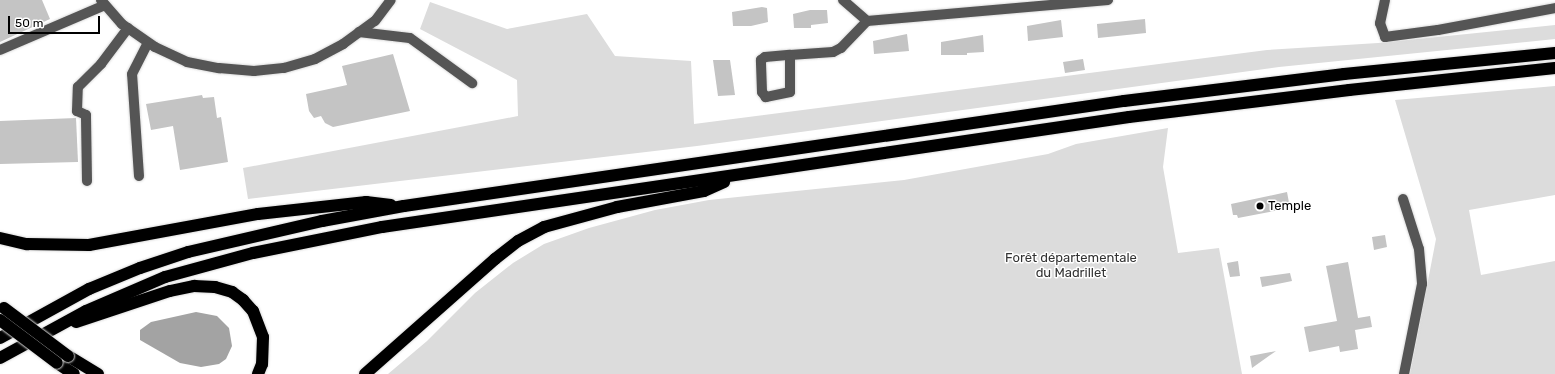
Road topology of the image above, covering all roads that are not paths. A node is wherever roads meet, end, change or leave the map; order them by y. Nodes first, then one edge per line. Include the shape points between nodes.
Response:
1 (391, 0) edge
2 (843, 0) edge
3 (1108, 0) edge
4 (1385, 0) edge
5 (103, 3) edge
6 (1555, 8) edge
7 (867, 21) junction
8 (128, 28) junction
9 (359, 32) junction
10 (148, 43) junction
11 (0, 50) edge
12 (1555, 52) edge
13 (790, 55) junction
14 (1555, 68) edge
15 (472, 83) dead end
16 (139, 176) dead end
17 (736, 176) junction
18 (87, 181) dead end
19 (1403, 199) dead end
20 (404, 206) junction
21 (0, 238) edge
22 (2, 306) edge
23 (0, 320) edge
24 (45, 332) junction
25 (0, 338) edge
26 (0, 358) edge
27 (74, 374) edge
28 (98, 374) edge
29 (258, 374) edge
30 (365, 374) edge
31 (1404, 374) edge

1 - 9 street via 375,21
2 - 7 street
3 - 7 street
4 - 6 street via 1380,23 1385,37 1438,30
5 - 8 street
5 - 11 street
7 - 13 street via 841,48 833,52
8 - 10 street
8 - 18 street via 101,64 78,87 77,111 86,115
9 - 10 street via 315,59 284,68 254,71 187,62
9 - 15 street via 410,38
10 - 16 street via 132,74
12 - 20 highway via 1124,101
13 - 13 street via 765,57 761,60 762,92 766,97 790,92
14 - 17 highway via 1129,117
17 - 24 highway via 382,227 253,253 165,277 117,296
17 - 30 highway via 704,191 582,215 538,231 495,259
19 - 31 street via 1419,249 1422,284
20 - 21 highway via 366,202 258,214 89,245 27,244
20 - 25 highway via 260,234 188,252 89,289
22 - 28 highway, bridge via 68,356
23 - 27 highway, bridge
24 - 26 highway
24 - 29 highway via 170,291 194,286 215,287 238,296 253,311 263,337 262,364

